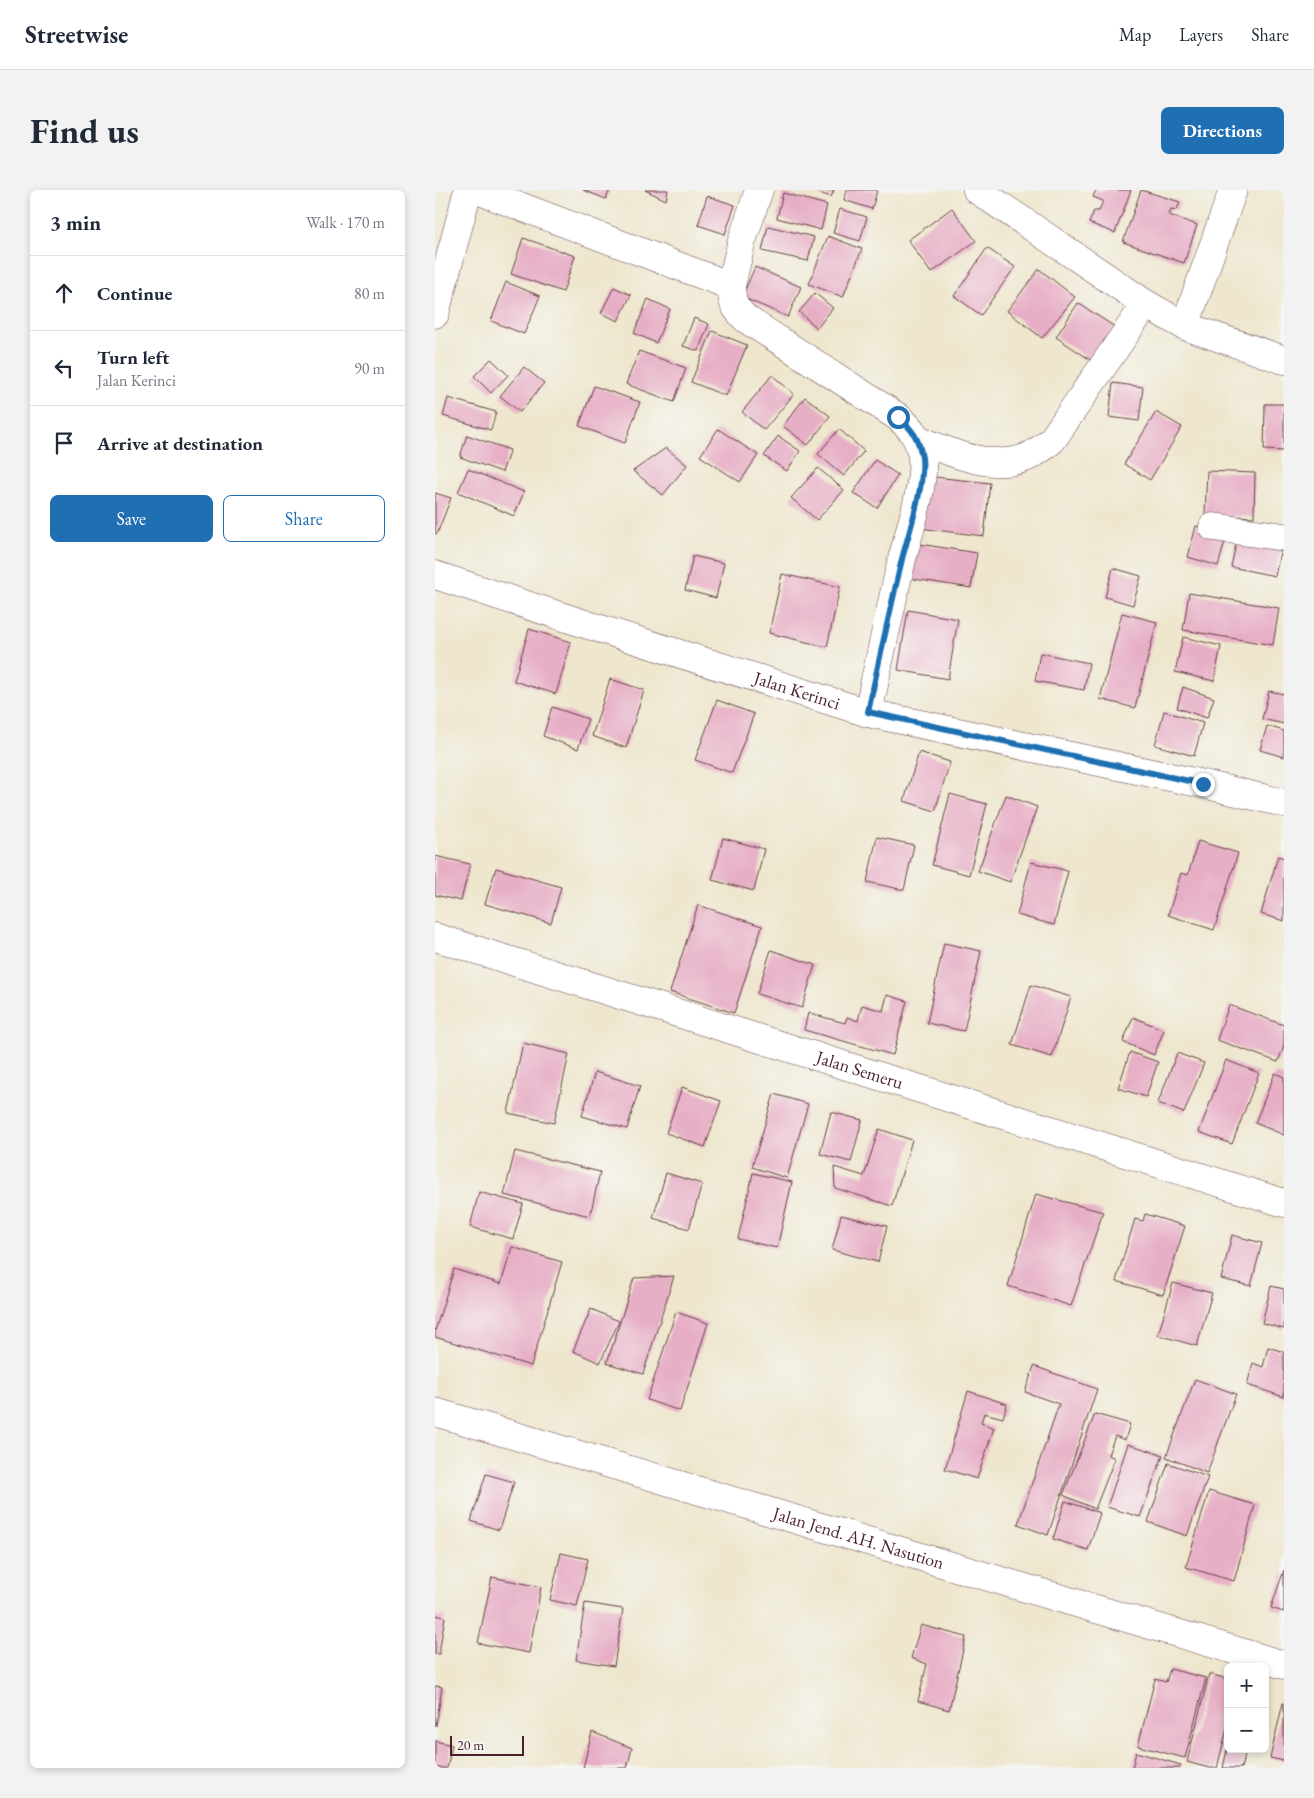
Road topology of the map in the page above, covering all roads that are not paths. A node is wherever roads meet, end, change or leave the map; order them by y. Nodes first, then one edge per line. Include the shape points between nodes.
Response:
1 (468, 190) edge
2 (477, 190) edge
3 (759, 190) edge
4 (977, 190) edge
5 (1233, 190) edge
6 (731, 286) junction
7 (1146, 304) junction
8 (435, 314) edge
9 (1185, 326) junction
10 (1284, 360) edge
11 (918, 439) junction
12 (1213, 527) dead end
13 (1284, 537) edge
14 (435, 574) edge
15 (868, 712) junction
16 (1284, 803) edge
17 (435, 937) edge
18 (1284, 1203) edge
19 (435, 1412) edge
20 (1284, 1665) edge

1 - 8 main road
2 - 6 main road
3 - 6 main road
4 - 7 main road
5 - 9 main road
6 - 11 main road via 732,301 746,318 898,417
7 - 9 main road
7 - 11 main road via 1052,440 1033,455 1012,462 993,462 955,455
9 - 10 main road
11 - 15 main road via 921,481
12 - 13 main road
14 - 15 main road, Jalan Kerinci
15 - 16 main road, Jalan Kerinci
17 - 18 main road, Jalan Semeru
19 - 20 main road, Jalan Jend. AH. Nasution

